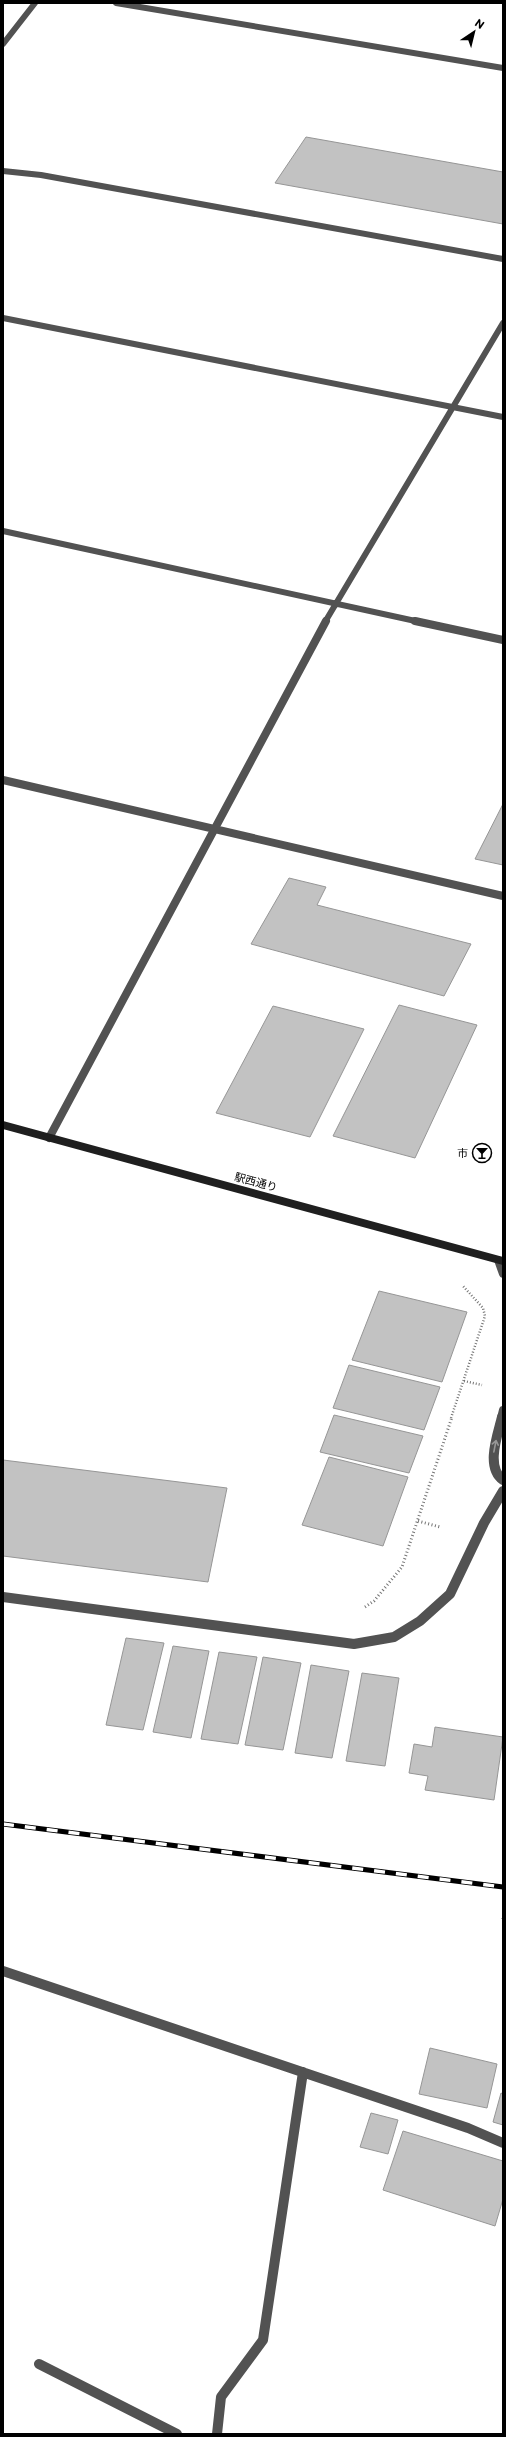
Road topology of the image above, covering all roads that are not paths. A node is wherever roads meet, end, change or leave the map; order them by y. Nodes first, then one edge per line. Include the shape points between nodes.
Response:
1 (35, 3) edge
2 (116, 3) edge
3 (3, 44) edge
4 (503, 68) edge
5 (3, 171) edge
6 (503, 259) edge
7 (3, 318) edge
8 (503, 323) edge
9 (455, 407) junction
10 (503, 416) edge
11 (3, 531) edge
12 (335, 604) junction
13 (503, 640) edge
14 (3, 780) edge
15 (213, 829) junction
16 (503, 896) edge
17 (3, 1125) edge
18 (49, 1138) junction
19 (500, 1260) edge
20 (503, 1274) edge
21 (503, 1410) edge
22 (503, 1480) edge
23 (503, 1491) edge
24 (3, 1597) edge
25 (3, 1971) edge
26 (303, 2072) junction
27 (503, 2143) edge
28 (39, 2364) dead end
29 (177, 2434) edge
30 (217, 2434) edge

1 - 3 street
2 - 4 street
5 - 6 street via 41,175
7 - 9 street
8 - 9 street
9 - 10 street
9 - 12 street
11 - 12 street
12 - 13 street
12 - 15 street
14 - 15 street
15 - 16 street
15 - 18 street
17 - 18 street, 駅西通り
18 - 19 street, 駅西通り
19 - 20 street
22 -> 21 street via 499,1477 493,1456
23 - 24 street via 484,1523 450,1594 420,1621 394,1637 354,1644
25 - 26 street
26 - 27 street via 468,2128
26 - 30 street via 263,2340 221,2397
28 - 29 street

